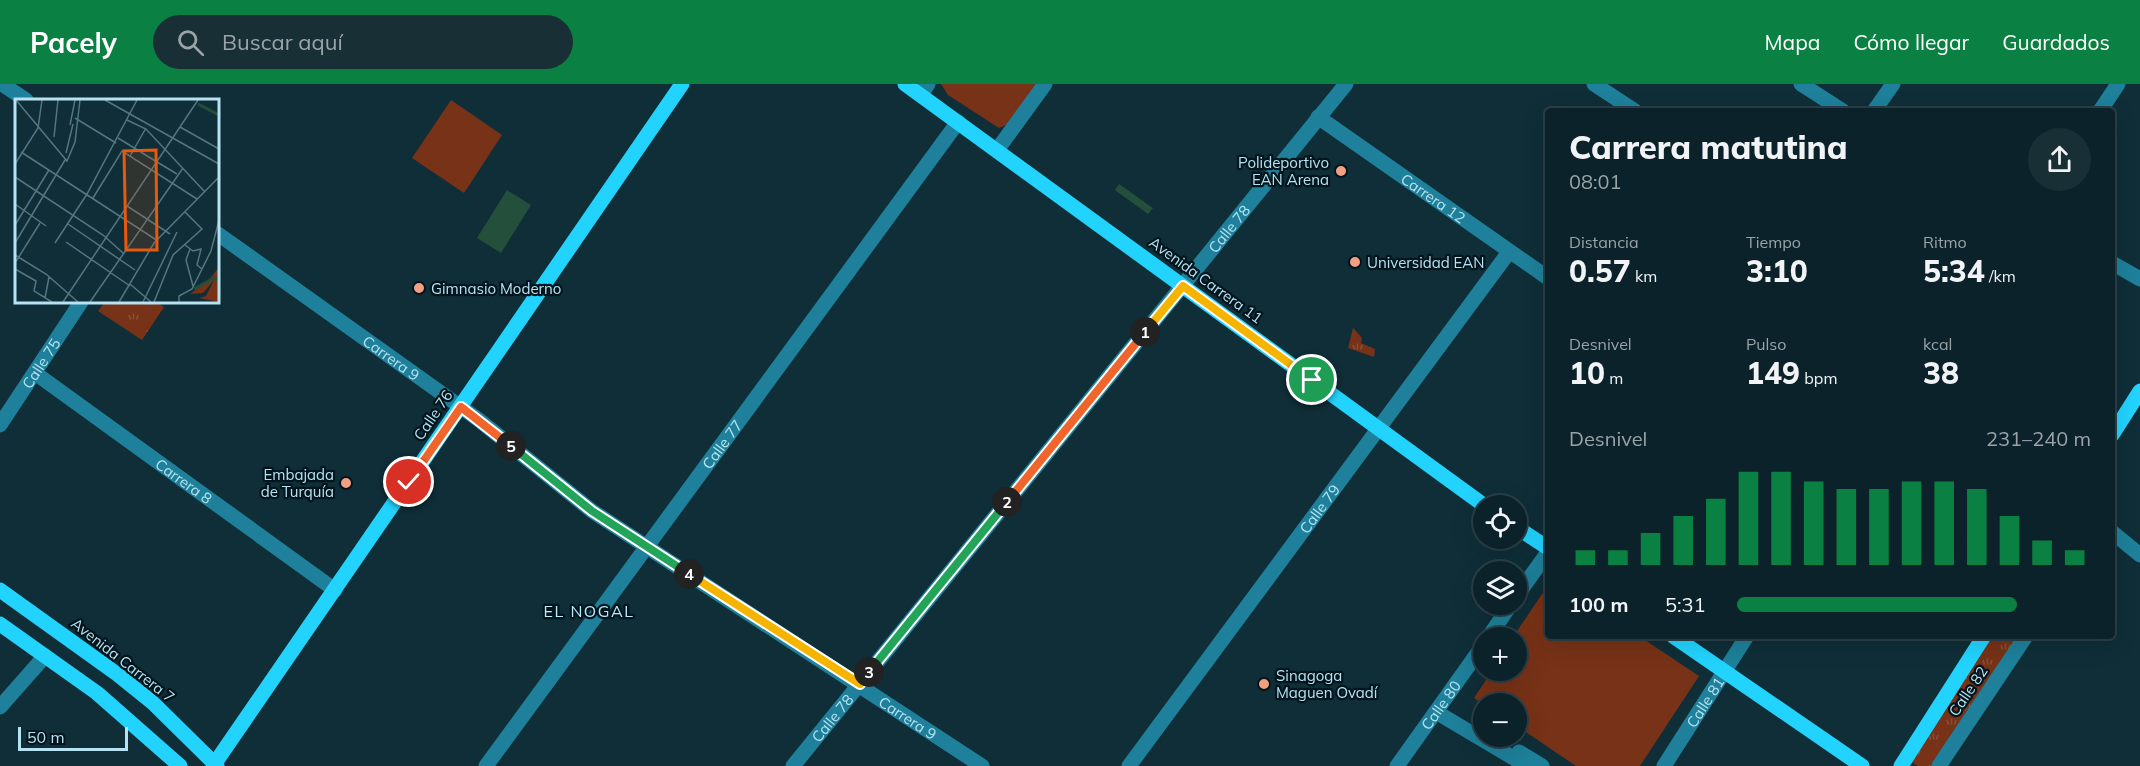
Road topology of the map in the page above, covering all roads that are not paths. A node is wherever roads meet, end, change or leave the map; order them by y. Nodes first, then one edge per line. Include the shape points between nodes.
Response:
1 (2, 84) edge
2 (682, 84) edge
3 (905, 84) edge
4 (1045, 84) edge
5 (1346, 84) edge
6 (1594, 84) edge
7 (1801, 84) edge
8 (1893, 84) edge
9 (2118, 84) edge
10 (924, 89) edge
11 (24, 99) edge
12 (1630, 108) edge
13 (1838, 108) edge
14 (1876, 108) edge
15 (2102, 108) edge
16 (1318, 117) junction
17 (958, 122) junction
18 (997, 150) junction
19 (219, 235) edge
20 (1509, 252) junction
21 (2115, 265) edge
22 (1545, 276) edge
23 (2140, 279) edge
24 (1183, 286) junction
25 (80, 303) edge
26 (35, 373) junction
27 (2140, 391) edge
28 (461, 407) junction
29 (0, 425) edge
30 (1378, 428) junction
31 (2115, 430) edge
32 (1473, 497) edge
33 (2115, 534) edge
34 (1527, 535) edge
35 (647, 546) junction
36 (1545, 548) edge
37 (1545, 554) edge
38 (2140, 555) edge
39 (1527, 581) edge
40 (0, 590) edge
41 (335, 590) junction
42 (0, 624) edge
43 (1677, 639) edge
44 (1745, 639) edge
45 (1982, 639) edge
46 (2024, 639) edge
47 (45, 656) junction
48 (1473, 660) edge
49 (1724, 672) junction
50 (860, 684) junction
51 (0, 707) edge
52 (1439, 708) junction
53 (1473, 725) edge
54 (1512, 747) edge
55 (1841, 754) junction
56 (215, 765) edge
57 (180, 766) edge
58 (486, 766) edge
59 (793, 766) edge
60 (982, 766) edge
61 (1129, 766) edge
62 (1397, 766) edge
63 (1527, 766) edge
64 (1542, 766) edge
65 (1664, 766) edge
66 (1852, 766) edge
67 (1862, 766) edge
68 (1901, 766) edge
69 (1939, 766) edge

1 - 11 street
2 - 28 main road, Calle 76
3 - 10 main road, Avenida Carrera 11
4 - 18 street
5 - 16 street, Calle 78
6 - 12 street
7 - 13 street
8 - 14 street
9 - 15 street
10 - 17 main road, Avenida Carrera 11
16 - 20 street, Carrera 12
16 - 24 street, Calle 78
17 - 18 main road, Avenida Carrera 11
17 - 35 street, Calle 77
18 - 24 main road, Avenida Carrera 11
19 - 28 street, Carrera 9
20 - 22 street, Carrera 12
20 - 30 street, Calle 79
21 - 23 street
24 - 30 main road, Avenida Carrera 11
24 - 50 street, Calle 78
25 - 26 street, Calle 75
26 - 29 street, Calle 75
26 - 41 street, Carrera 8
27 - 31 main road
28 - 35 street, Carrera 9 via 564,490
28 - 41 main road, Calle 76
30 - 32 main road, Avenida Carrera 11
30 - 61 street, Calle 79
33 - 38 street
34 - 36 main road
35 - 50 street, Carrera 9
35 - 58 street, Calle 77
37 - 39 street
40 - 56 main road, Avenida Carrera 7 via 153,703
41 - 56 main road, Calle 76
42 - 47 main road
43 - 49 main road
44 - 49 street, Calle 81
45 - 68 main road, Calle 82
46 - 69 street, Calle 82
47 - 51 street
47 - 57 main road via 97,693
48 - 52 street, Calle 80
49 - 55 main road
49 - 65 street, Calle 81
50 - 59 street, Calle 78
50 - 60 street, Carrera 9
52 - 53 street
52 - 62 street, Calle 80
52 - 63 street
54 - 64 street
55 - 66 main road
55 - 67 main road

